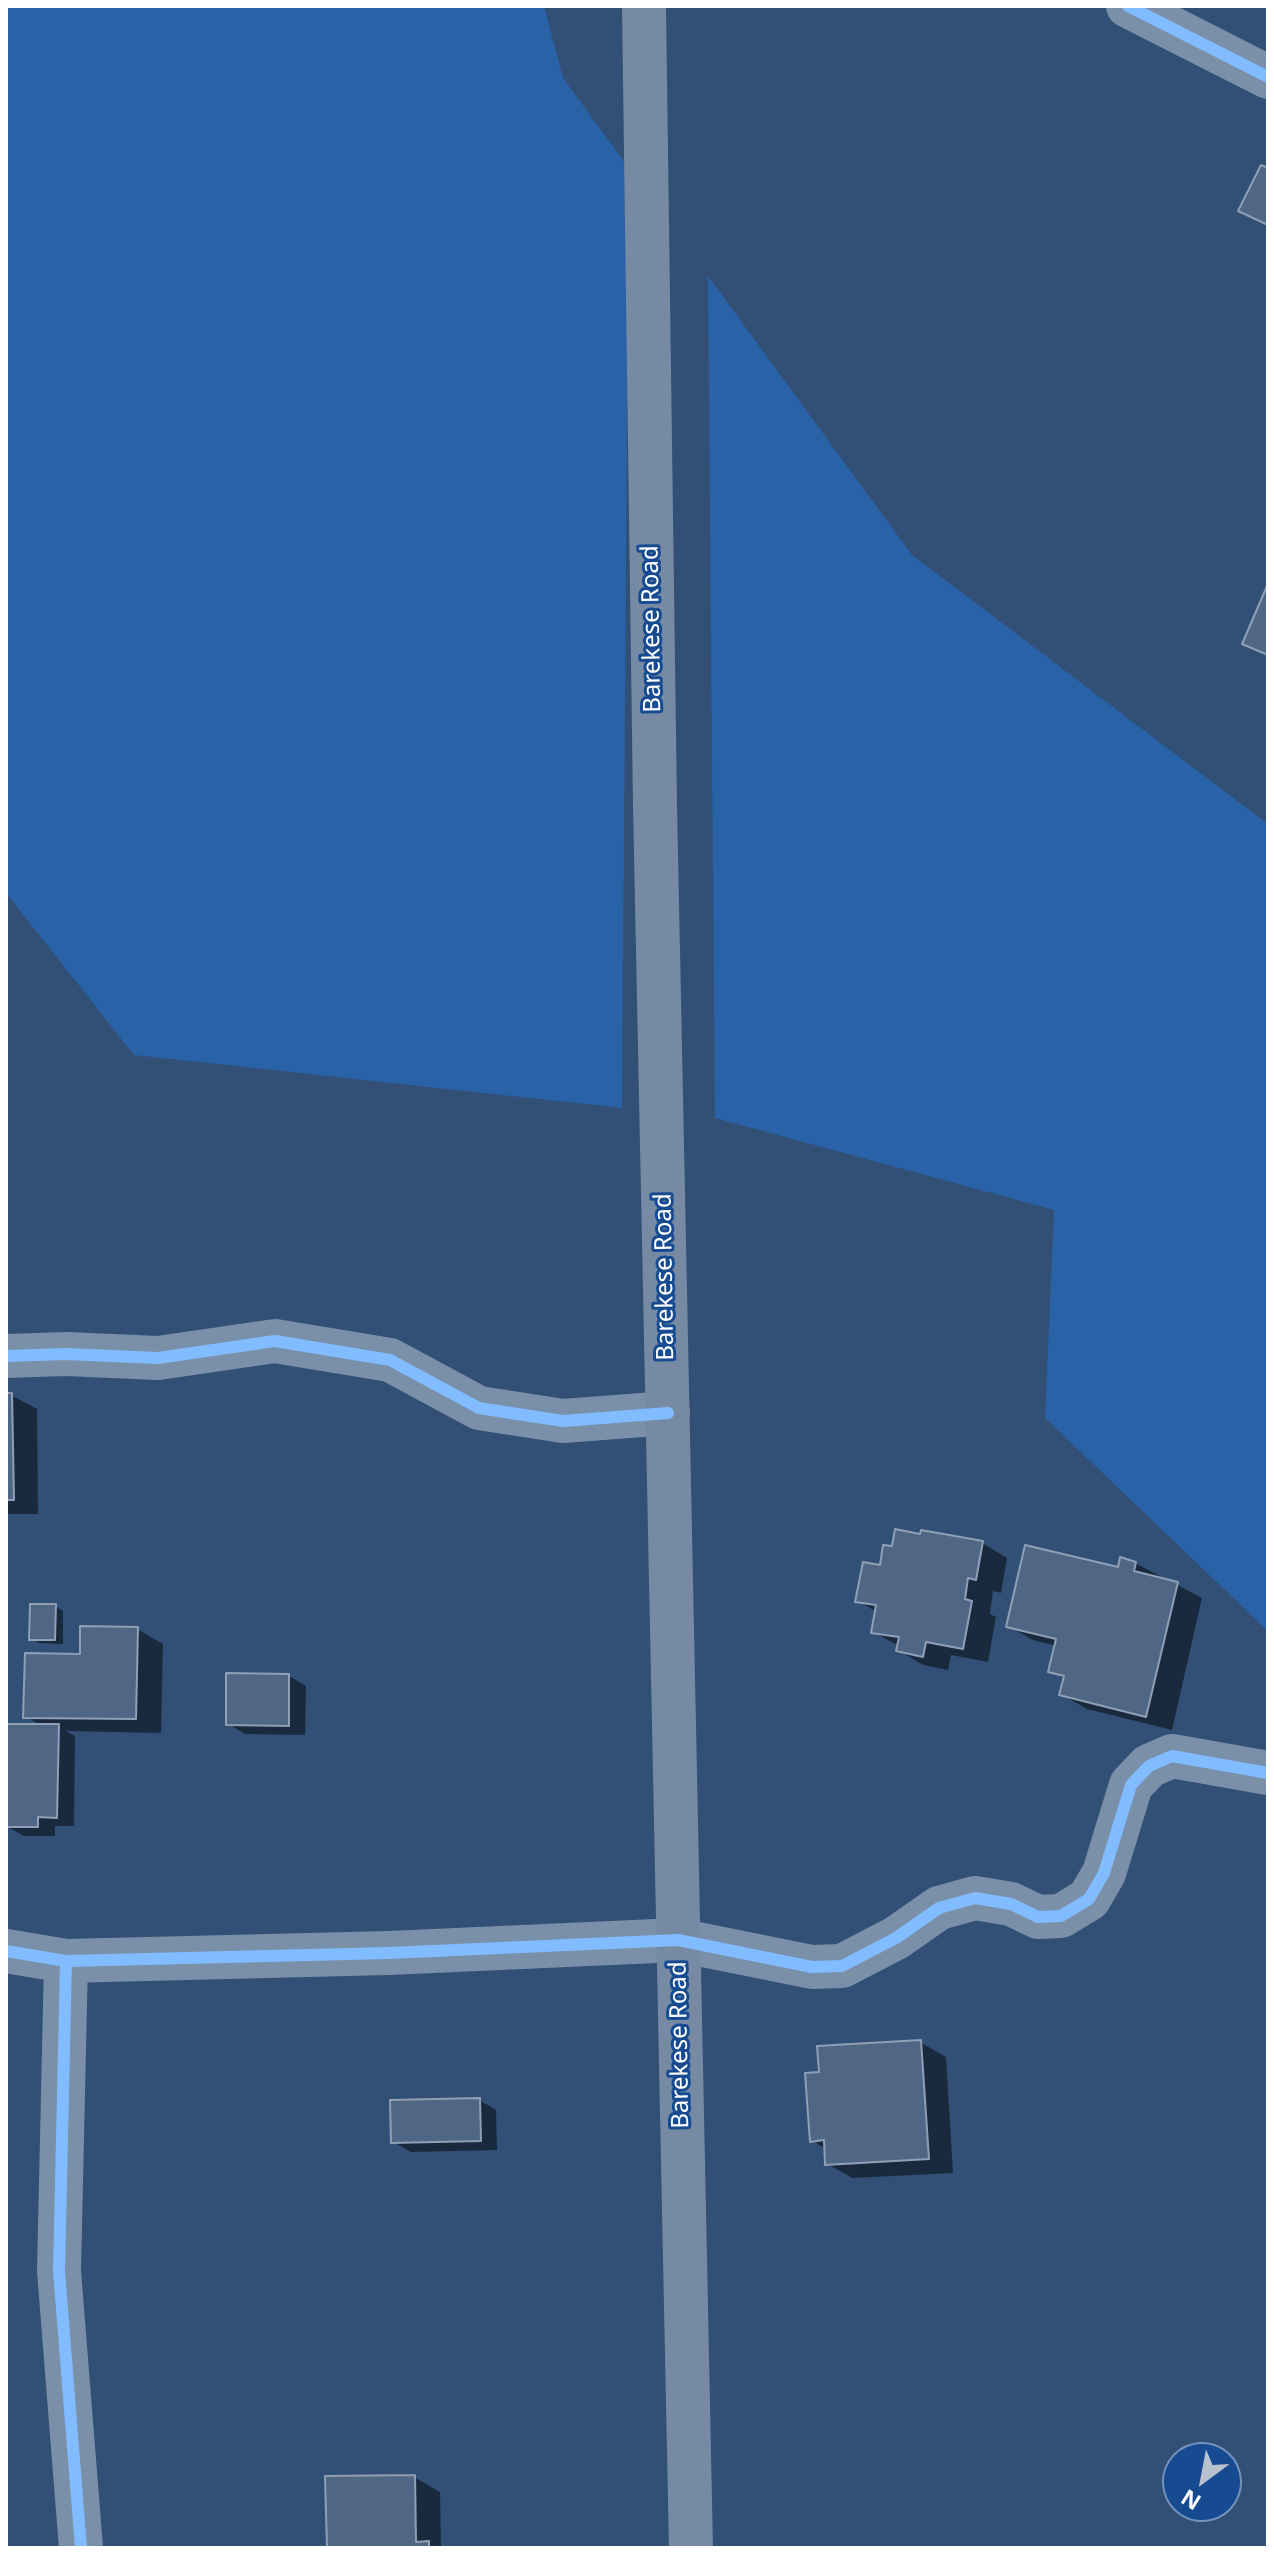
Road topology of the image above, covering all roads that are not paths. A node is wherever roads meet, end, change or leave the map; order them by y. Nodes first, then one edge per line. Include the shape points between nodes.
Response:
1 (644, 6) edge
2 (1128, 6) edge
3 (1268, 77) edge
4 (6, 1356) edge
5 (668, 1413) junction
6 (1268, 1773) edge
7 (678, 1940) junction
8 (6, 1951) edge
9 (66, 1961) junction
10 (81, 2548) edge
11 (691, 2548) edge

1 - 5 main road, Barekese Road
2 - 3 street
4 - 5 street via 158,1358 275,1341 390,1360 479,1408 563,1421
5 - 7 main road, Barekese Road
6 - 7 street via 1172,1756 1149,1766 1131,1785 1104,1873 1089,1899 1061,1916 1038,1917 1011,1904 975,1898 939,1908 842,1966 812,1967
7 - 9 street
7 - 11 main road, Barekese Road
8 - 9 street
9 - 10 street via 59,2271

